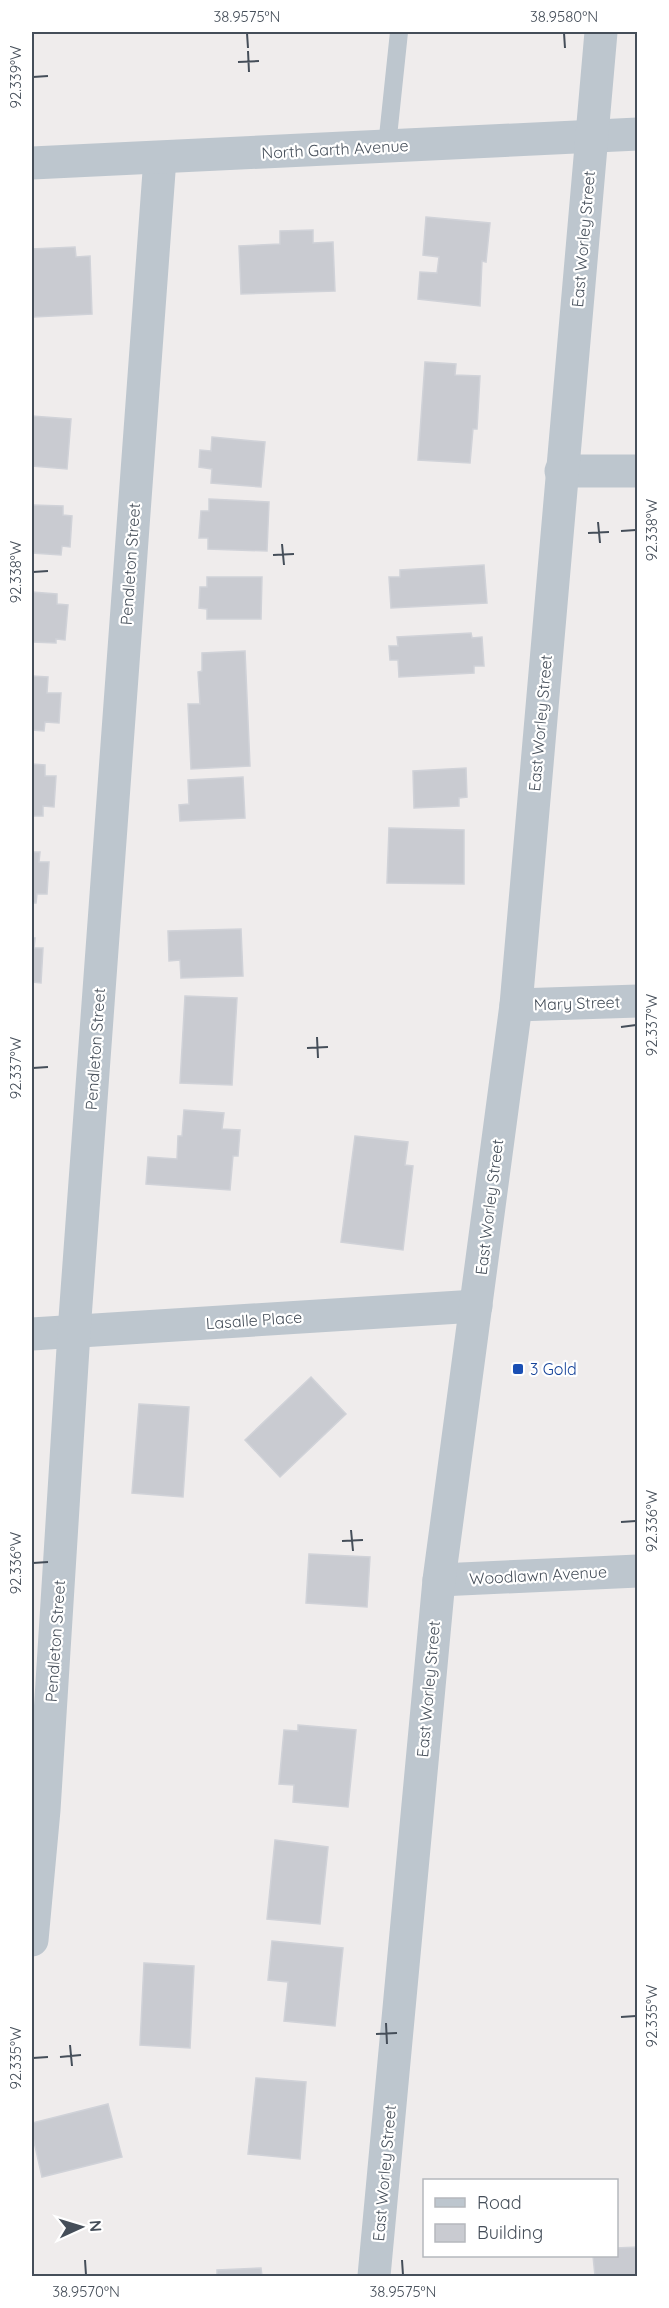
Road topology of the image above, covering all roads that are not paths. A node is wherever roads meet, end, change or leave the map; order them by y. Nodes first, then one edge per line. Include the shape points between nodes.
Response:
1 (399, 32) edge
2 (600, 32) edge
3 (638, 134) edge
4 (593, 136) junction
5 (387, 146) junction
6 (160, 158) junction
7 (32, 163) edge
8 (561, 471) junction
9 (638, 471) edge
10 (638, 1001) edge
11 (516, 1005) junction
12 (477, 1306) junction
13 (74, 1332) junction
14 (32, 1334) edge
15 (638, 1571) edge
16 (439, 1580) junction
17 (38, 1811) edge
18 (32, 1940) edge
19 (374, 2277) edge

1 - 5 lane
2 - 4 street, East Worley Street
3 - 4 street, North Garth Avenue
4 - 5 street, North Garth Avenue
4 - 8 street, East Worley Street
5 - 6 street, North Garth Avenue
6 - 7 street, North Garth Avenue
6 - 13 street, Pendleton Street
8 - 9 street
8 - 11 street, East Worley Street
10 - 11 street, Mary Street
11 - 12 street, East Worley Street
12 - 13 street, Lasalle Place
12 - 16 street, East Worley Street
13 - 14 street, Lasalle Place
13 - 17 street, Pendleton Street
15 - 16 street, Woodlawn Avenue
16 - 19 street, East Worley Street
17 - 18 street, Pendleton Street

